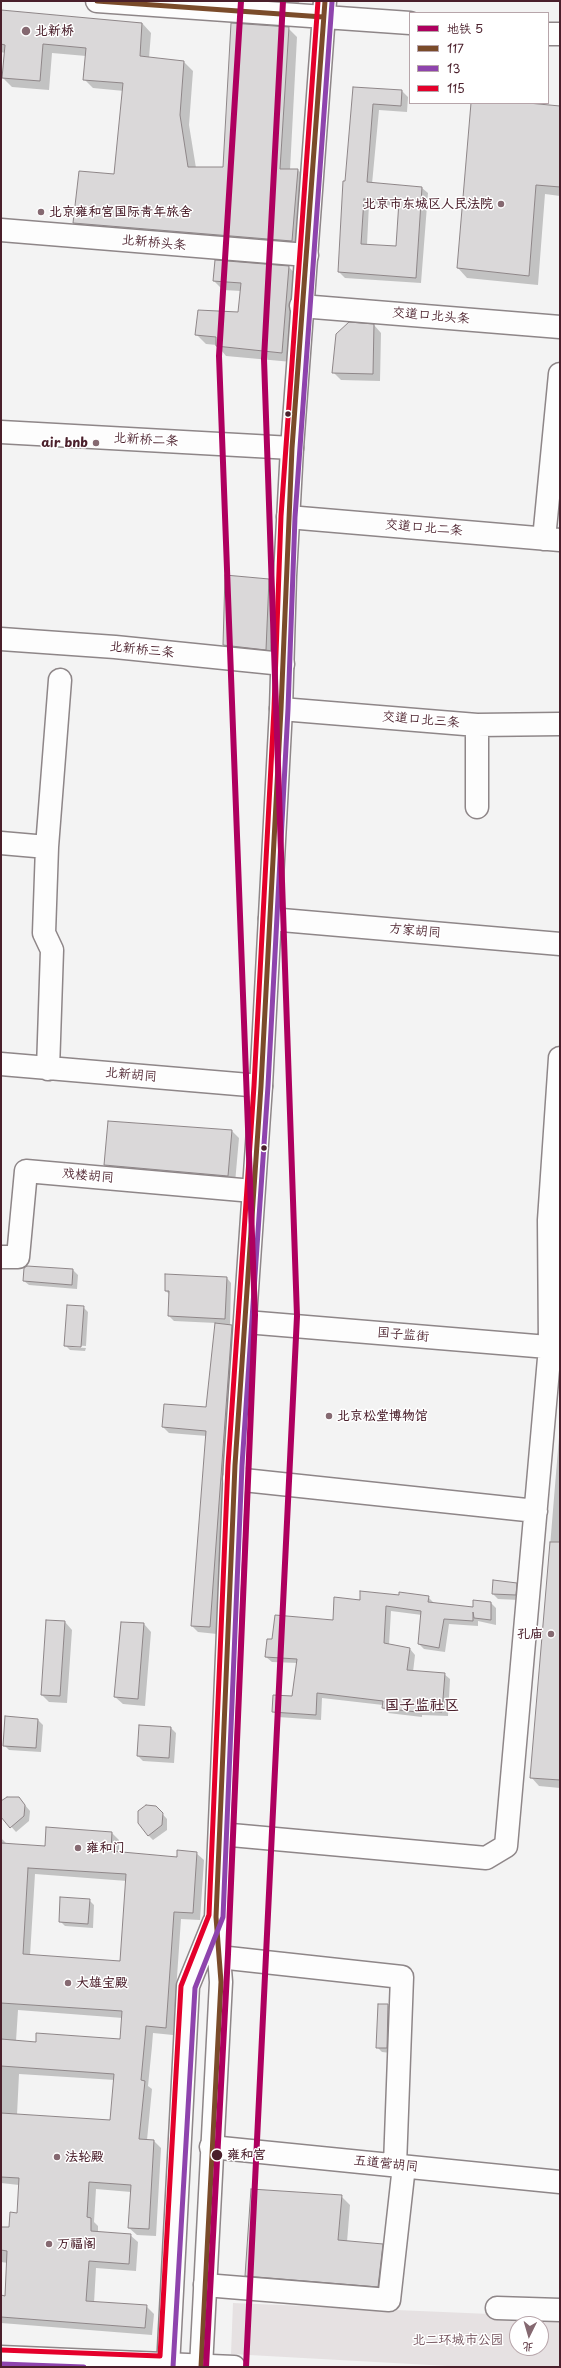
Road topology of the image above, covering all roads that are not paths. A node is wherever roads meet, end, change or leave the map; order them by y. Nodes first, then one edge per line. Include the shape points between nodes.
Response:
1 (97, 1) edge
2 (324, 9) edge
3 (409, 23) edge
4 (549, 34) edge
5 (560, 34) edge
6 (1, 230) edge
7 (307, 255) junction
8 (302, 306) junction
9 (560, 327) edge
10 (560, 374) edge
11 (1, 432) edge
12 (292, 448) junction
13 (288, 517) junction
14 (552, 539) edge
15 (1, 639) edge
16 (283, 664) junction
17 (60, 680) dead end
18 (281, 709) junction
19 (560, 724) edge
20 (478, 725) junction
21 (477, 807) dead end
22 (1, 843) edge
23 (47, 847) junction
24 (270, 919) junction
25 (560, 944) edge
26 (560, 1058) edge
27 (1, 1064) edge
28 (48, 1069) junction
29 (261, 1086) junction
30 (253, 1191) junction
31 (1, 1257) edge
32 (246, 1322) junction
33 (555, 1348) edge
34 (234, 1479) junction
35 (536, 1511) junction
36 (220, 1834) junction
37 (216, 1917) junction
38 (219, 1957) junction
39 (211, 2147) junction
40 (399, 2166) junction
41 (560, 2182) edge
42 (205, 2285) junction
43 (497, 2308) dead end
44 (560, 2310) edge
45 (1, 2357) edge
46 (168, 2365) edge
47 (201, 2366) edge
48 (234, 2367) edge

1 - 2 main road
2 - 3 main road
2 - 7 main road
4 - 5 main road
6 - 7 main road, 北新桥头条
7 - 8 main road
8 - 9 main road, 交道口北头条
8 - 12 main road
10 - 14 main road
11 - 12 main road, 北新桥二条
12 - 13 main road
13 - 14 main road, 交道口北二条
13 - 16 main road
15 - 16 main road, 北新桥三条 via 115,647
16 - 18 main road
17 - 23 main road
18 - 20 main road, 交道口北三条
18 - 24 main road
19 - 20 main road, 交道口北三条
20 - 21 main road
22 - 23 main road
23 - 28 main road via 44,933 52,950
24 - 25 main road, 方家胡同
24 - 29 main road
26 - 33 main road via 549,1220
27 - 28 main road, 北新胡同
28 - 29 main road, 北新胡同
29 - 30 main road
30 - 31 main road, 戏楼胡同 via 26,1171 18,1257
30 - 32 main road
32 - 33 main road, 国子监街
32 - 34 main road
33 - 35 main road
34 - 35 main road
34 - 36 main road
35 - 36 main road via 506,1846 486,1858
36 - 37 main road
37 - 38 main road
37 - 46 main road via 188,1986
38 - 39 main road via 221,1982
38 - 40 main road via 402,1977
39 - 40 main road, 五道营胡同
39 - 42 main road
40 - 41 main road, 五道营胡同
40 - 42 main road via 389,2300
42 - 47 main road
43 - 44 main road
45 - 46 main road
46 - 47 main road
47 - 48 main road

